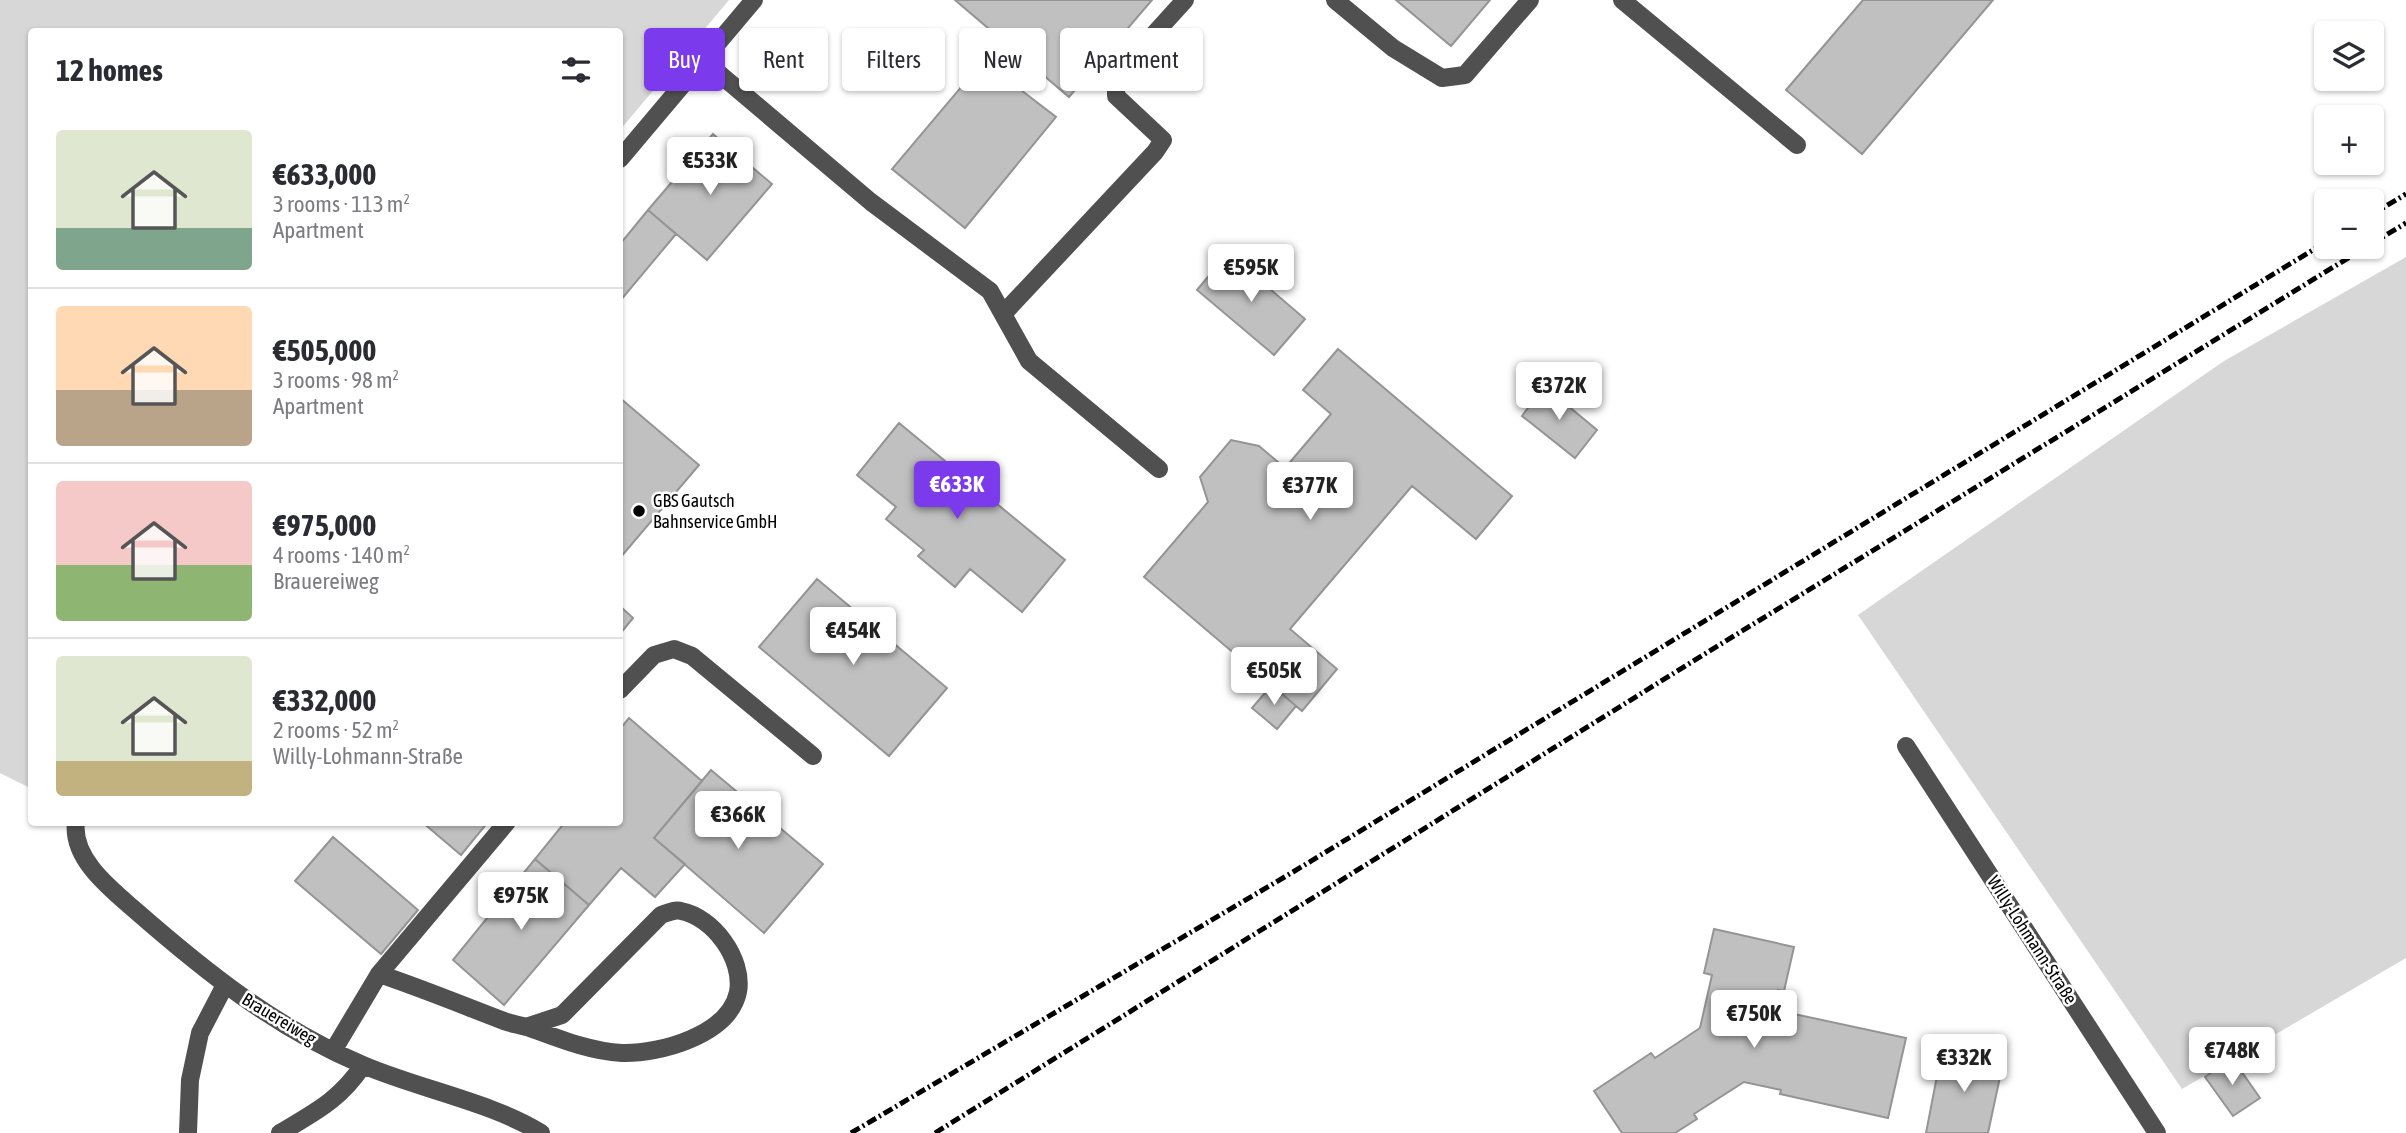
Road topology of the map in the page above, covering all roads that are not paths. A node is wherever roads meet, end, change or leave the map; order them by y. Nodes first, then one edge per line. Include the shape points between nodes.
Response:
1 (754, 0) edge
2 (1185, 0) edge
3 (1335, 0) edge
4 (1530, 0) edge
5 (1622, 0) edge
6 (725, 34) edge
7 (725, 79) edge
8 (677, 91) edge
9 (1797, 145) dead end
10 (623, 155) edge
11 (1003, 314) junction
12 (1159, 469) dead end
13 (623, 687) edge
14 (1906, 746) dead end
15 (813, 756) dead end
16 (75, 826) edge
17 (504, 826) edge
18 (379, 974) junction
19 (225, 985) junction
20 (526, 1027) junction
21 (333, 1051) junction
22 (363, 1065) junction
23 (188, 1133) edge
24 (280, 1133) edge
25 (541, 1133) edge
26 (2157, 1133) edge

1 - 6 street
2 - 11 street via 1116,76 1116,96 1163,139
3 - 4 street via 1393,48 1441,78 1465,75
5 - 9 street
7 - 11 street via 871,202 963,268 990,291
8 - 10 street
11 - 12 street via 1029,361
13 - 15 street via 654,655 674,649 692,656
14 - 26 street, Willy-Lohmann-Straße
16 - 19 street, Brauereiweg via 92,869
17 - 18 street
18 - 20 street
18 - 21 street
19 - 21 street, Brauereiweg via 269,1017
19 - 23 street via 200,1033 190,1080
20 - 20 street via 585,1047 624,1053 666,1047 699,1037 724,1017 737,992 736,968 724,942 705,921 680,910 661,915 562,1015
21 - 22 street, Brauereiweg
22 - 24 street via 351,1085 331,1102
22 - 25 street, Brauereiweg via 515,1118

